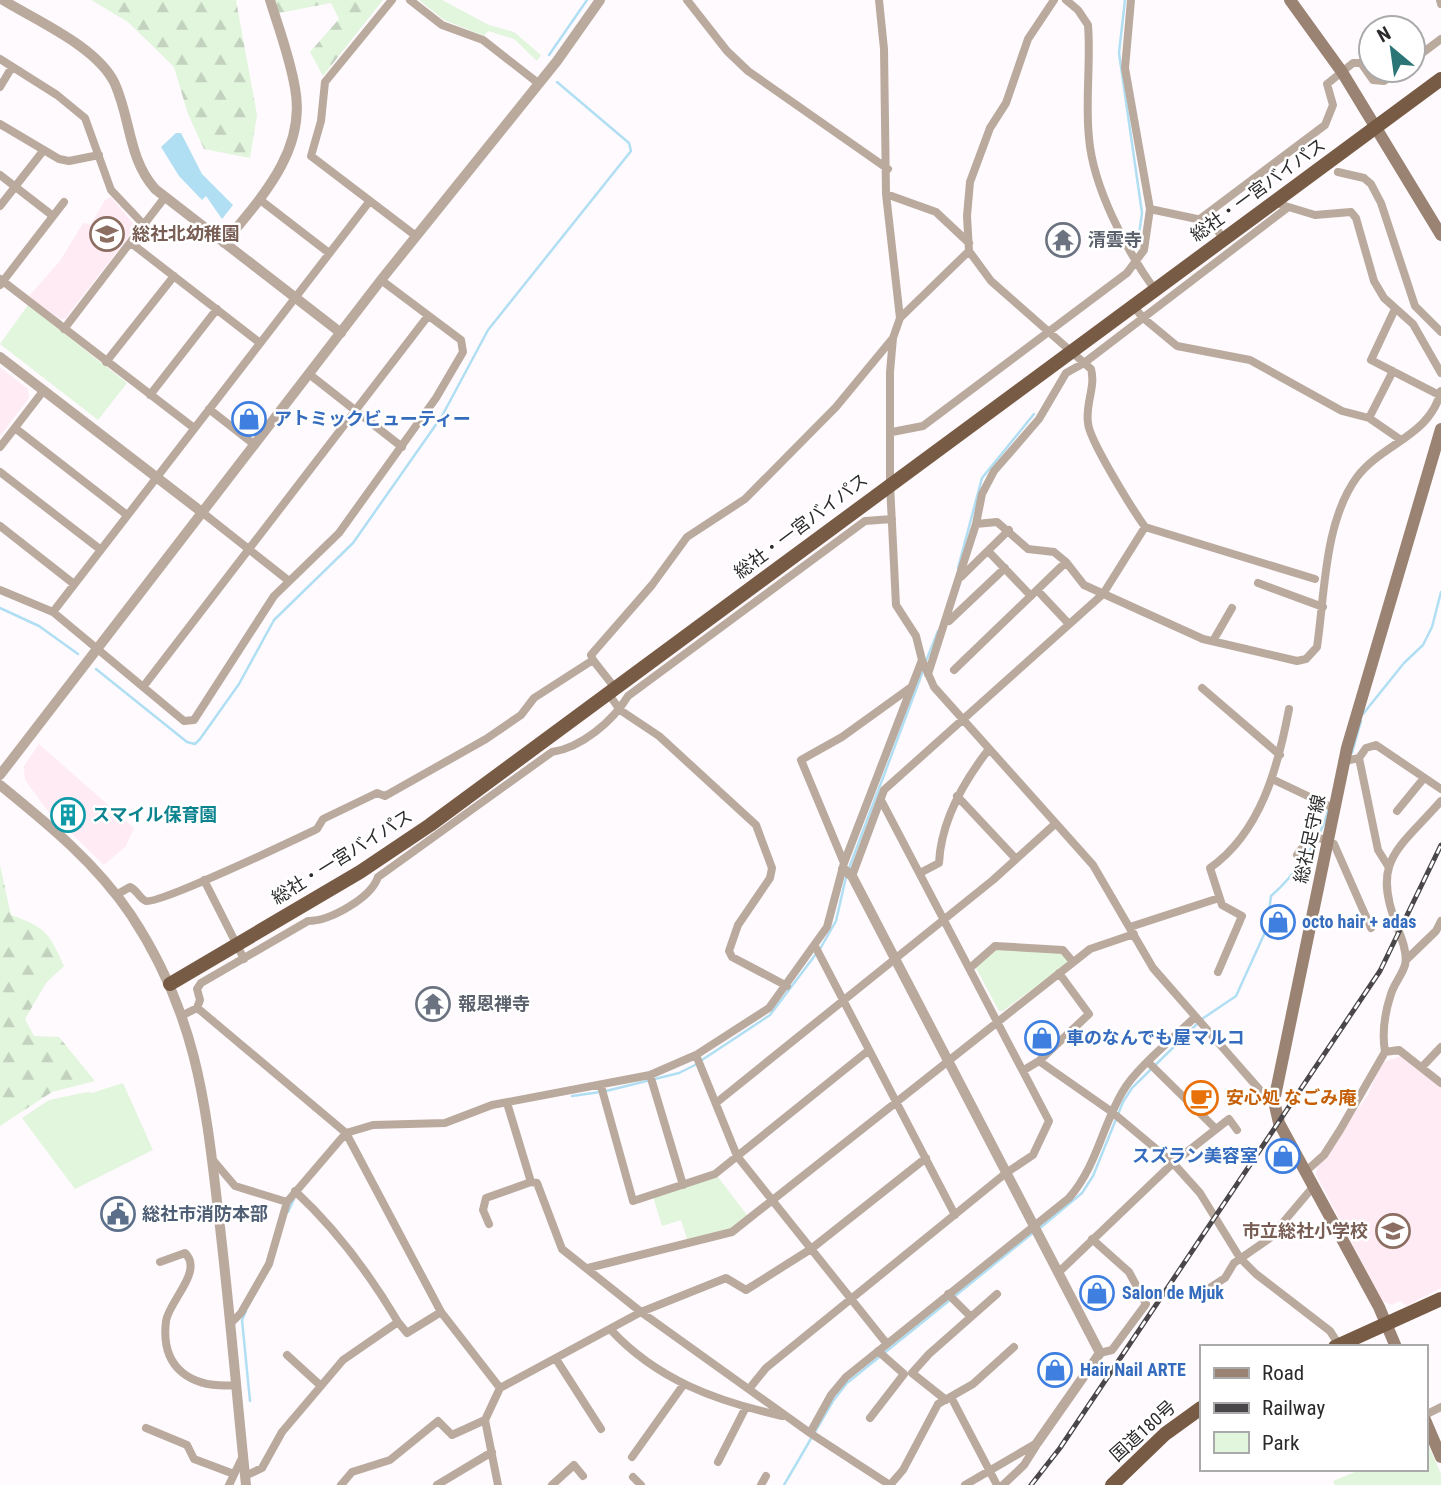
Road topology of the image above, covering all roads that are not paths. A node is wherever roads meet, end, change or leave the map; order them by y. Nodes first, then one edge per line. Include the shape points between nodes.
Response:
1 (3, 0) edge
2 (270, 0) edge
3 (392, 0) edge
4 (410, 0) edge
5 (600, 0) edge
6 (687, 0) edge
7 (879, 0) edge
8 (1054, 0) edge
9 (1066, 0) edge
10 (1131, 0) edge
11 (1290, 0) edge
12 (0, 59) edge
13 (1357, 62) edge
14 (12, 68) junction
15 (1342, 72) junction
16 (1441, 79) edge
17 (538, 83) junction
18 (0, 87) edge
19 (0, 124) edge
20 (1376, 126) junction
21 (43, 151) junction
22 (99, 155) junction
23 (888, 169) junction
24 (1338, 172) dead end
25 (0, 175) edge
26 (15, 187) junction
27 (886, 194) junction
28 (165, 197) junction
29 (259, 199) junction
30 (64, 202) dead end
31 (369, 202) junction
32 (1282, 205) junction
33 (0, 206) edge
34 (1150, 209) junction
35 (54, 216) junction
36 (1200, 219) junction
37 (144, 225) junction
38 (1441, 235) edge
39 (416, 236) junction
40 (1224, 239) junction
41 (131, 243) junction
42 (225, 243) junction
43 (969, 247) junction
44 (329, 253) junction
45 (1136, 261) junction
46 (174, 276) junction
47 (381, 281) junction
48 (1, 282) edge
49 (1154, 290) junction
50 (295, 298) junction
51 (217, 309) junction
52 (1395, 309) junction
53 (1138, 311) junction
54 (428, 316) junction
55 (901, 318) junction
56 (64, 329) junction
57 (1046, 331) junction
58 (1441, 332) edge
59 (341, 333) junction
60 (893, 338) junction
61 (260, 343) junction
62 (1070, 351) junction
63 (0, 357) edge
64 (106, 362) junction
65 (1084, 363) junction
66 (1393, 371) junction
67 (1441, 373) edge
68 (309, 374) junction
69 (44, 390) junction
70 (1441, 394) edge
71 (150, 395) junction
72 (209, 410) junction
73 (355, 410) junction
74 (1369, 418) junction
75 (15, 428) junction
76 (194, 428) junction
77 (1441, 429) edge
78 (892, 432) junction
79 (1401, 440) junction
80 (255, 445) junction
81 (0, 447) edge
82 (401, 447) junction
83 (0, 472) edge
84 (156, 477) junction
85 (890, 484) junction
86 (203, 513) junction
87 (128, 515) junction
88 (892, 519) junction
89 (976, 524) junction
90 (0, 526) edge
91 (1145, 527) junction
92 (1009, 530) junction
93 (249, 548) junction
94 (101, 550) junction
95 (988, 551) junction
96 (1066, 562) junction
97 (1005, 568) junction
98 (960, 578) junction
99 (1315, 579) dead end
100 (289, 581) junction
101 (1258, 583) dead end
102 (74, 584) junction
103 (0, 590) edge
104 (1034, 593) junction
105 (1103, 594) junction
106 (1323, 607) junction
107 (1232, 608) dead end
108 (53, 612) junction
109 (947, 623) junction
110 (1068, 623) junction
111 (1213, 641) junction
112 (97, 650) junction
113 (593, 660) junction
114 (925, 667) junction
115 (954, 670) dead end
116 (143, 687) junction
117 (910, 688) junction
118 (1202, 688) dead end
119 (611, 690) junction
120 (1289, 709) dead end
121 (620, 710) junction
122 (963, 719) junction
123 (989, 749) junction
124 (1280, 755) junction
125 (1359, 758) junction
126 (1345, 761) junction
127 (0, 775) edge
128 (1424, 778) junction
129 (1272, 779) junction
130 (0, 785) edge
131 (1441, 789) edge
132 (957, 796) junction
133 (881, 800) junction
134 (1441, 801) edge
135 (1335, 809) junction
136 (1397, 811) dead end
137 (1055, 824) junction
138 (1328, 842) junction
139 (1297, 855) dead end
140 (1016, 859) junction
141 (1388, 866) junction
142 (847, 871) junction
143 (920, 873) junction
144 (204, 880) junction
145 (116, 895) junction
146 (1219, 898) junction
147 (945, 918) junction
148 (1441, 920) edge
149 (1371, 928) dead end
150 (1132, 930) junction
151 (237, 945) junction
152 (817, 950) junction
153 (244, 959) junction
154 (894, 959) junction
155 (1406, 960) junction
156 (1073, 962) junction
157 (970, 968) junction
158 (1218, 972) dead end
159 (1059, 973) junction
160 (170, 984) junction
161 (787, 986) junction
162 (843, 1000) junction
163 (197, 1008) junction
164 (183, 1015) junction
165 (1195, 1017) junction
166 (997, 1020) junction
167 (1441, 1047) edge
168 (869, 1051) junction
169 (1385, 1052) junction
170 (698, 1060) junction
171 (1039, 1060) junction
172 (948, 1061) junction
173 (1149, 1063) junction
174 (1422, 1067) junction
175 (1024, 1070) junction
176 (651, 1078) junction
177 (1441, 1083) edge
178 (602, 1090) junction
179 (897, 1101) junction
180 (1275, 1101) junction
181 (507, 1103) junction
182 (716, 1103) junction
183 (1112, 1112) junction
184 (1216, 1129) junction
185 (1237, 1130) dead end
186 (346, 1133) junction
187 (737, 1156) junction
188 (926, 1158) junction
189 (212, 1159) junction
190 (1173, 1163) junction
191 (1305, 1172) junction
192 (1006, 1173) junction
193 (531, 1182) junction
194 (683, 1185) junction
195 (1313, 1187) junction
196 (297, 1193) junction
197 (771, 1200) junction
198 (287, 1202) junction
199 (955, 1215) junction
200 (489, 1224) dead end
201 (1035, 1229) junction
202 (1093, 1240) junction
203 (811, 1249) junction
204 (1240, 1258) junction
205 (160, 1262) dead end
206 (588, 1268) junction
207 (1058, 1273) junction
208 (1203, 1292) dead end
209 (948, 1294) junction
210 (997, 1294) dead end
211 (849, 1298) junction
212 (1441, 1298) edge
213 (441, 1312) junction
214 (641, 1312) junction
215 (971, 1317) junction
216 (231, 1322) junction
217 (398, 1322) junction
218 (1386, 1323) junction
219 (610, 1329) junction
220 (887, 1343) junction
221 (1337, 1345) edge
222 (1339, 1345) edge
223 (1395, 1345) edge
224 (1014, 1347) dead end
225 (878, 1351) junction
226 (1100, 1353) junction
227 (287, 1355) dead end
228 (556, 1359) junction
229 (684, 1384) junction
230 (237, 1385) junction
231 (321, 1386) junction
232 (500, 1388) junction
233 (749, 1389) junction
234 (948, 1398) junction
235 (746, 1407) junction
236 (1200, 1409) edge
237 (788, 1417) junction
238 (870, 1418) dead end
239 (485, 1420) junction
240 (1427, 1425) edge
241 (146, 1428) dead end
242 (601, 1429) dead end
243 (813, 1435) junction
244 (1037, 1443) junction
245 (492, 1452) junction
246 (243, 1456) junction
247 (632, 1457) dead end
248 (1441, 1457) edge
249 (718, 1462) dead end
250 (990, 1471) junction
251 (234, 1474) junction
252 (583, 1476) dead end
253 (766, 1476) dead end
254 (633, 1477) dead end
255 (246, 1481) edge
256 (229, 1485) edge
257 (341, 1485) edge
258 (437, 1485) edge
259 (498, 1485) edge
260 (552, 1485) edge
261 (641, 1485) edge
262 (761, 1485) edge
263 (890, 1485) edge
264 (965, 1485) edge
265 (997, 1485) edge
266 (1003, 1485) edge
267 (1112, 1485) edge

1 - 28 street via 83,49 108,72 137,163
2 - 29 street via 295,86 297,121 284,163
3 - 31 street via 325,82 311,156
4 - 17 street via 442,25 483,40
5 - 17 street
6 - 23 street via 748,71
7 - 23 street
8 - 43 street via 1028,39 1006,103 990,128 970,182
9 - 45 street via 1088,25 1089,141 1102,195
10 - 34 street via 1125,68
11 - 15 main road
12 - 14 street
13 - 15 street
14 - 18 street
14 - 22 street via 85,118
15 - 20 main road
15 - 36 street via 1327,84 1334,105 1330,120
16 - 20 highway, 総社・一宮バイパス
17 - 39 street
19 - 21 street
20 - 32 highway, 総社・一宮バイパス
20 - 38 main road
21 - 22 street via 69,161
21 - 26 street
22 - 37 street via 111,191
23 - 27 street
24 - 58 street via 1371,184 1415,306
25 - 26 street
26 - 33 street
26 - 35 street
27 - 43 street via 936,212
27 - 55 street
28 - 37 street
28 - 42 street
29 - 42 street
29 - 44 street
30 - 35 street
31 - 39 street
31 - 44 street
32 - 40 highway, 総社・一宮バイパス
32 - 52 street via 1315,215 1350,212 1356,218 1374,281
32 - 53 street
34 - 36 street
34 - 45 street via 1144,250
35 - 48 street
36 - 40 street via 1211,222
37 - 41 street
39 - 47 street
40 - 49 highway, 総社・一宮バイパス
41 - 46 street
41 - 56 street
42 - 50 street
43 - 55 street
43 - 57 street via 991,281
44 - 50 street
45 - 49 street
45 - 57 street
46 - 51 street
46 - 64 street
47 - 54 street
47 - 59 street
48 - 56 street
49 - 53 highway, 総社・一宮バイパス
50 - 59 street
50 - 61 street
51 - 61 street
51 - 71 street
52 - 66 street via 1371,360
52 - 67 street via 1413,324
53 - 62 highway, 総社・一宮バイパス
53 - 65 street
53 - 74 street via 1177,346 1250,360 1342,411
54 - 73 street
54 - 82 street via 461,340 463,352
55 - 60 street
56 - 64 street
57 - 62 street
57 - 78 street via 923,426
59 - 68 street
60 - 78 street
60 - 113 street via 836,407 745,499 687,537 591,655
61 - 72 street
62 - 65 street
62 - 85 highway, 総社・一宮バイパス
63 - 69 street
64 - 71 street
65 - 89 street via 1066,373 1039,419 994,471 982,494
65 - 91 street via 1093,378 1087,426
66 - 70 street
66 - 74 street
68 - 73 street
68 - 80 street
69 - 75 street
69 - 84 street
70 - 79 street via 1427,423
71 - 76 street
72 - 76 street
72 - 80 street
73 - 82 street
73 - 93 street
74 - 79 street
75 - 81 street
75 - 87 street
76 - 84 street
77 - 126 main road, 総社足守線
78 - 85 street
79 - 106 street via 1371,461 1337,513
80 - 86 street
82 - 100 street via 340,533
83 - 94 street
84 - 86 street
84 - 87 street
85 - 88 street
85 - 119 highway, 総社・一宮バイパス
86 - 93 street
86 - 112 street
87 - 94 street
88 - 114 street via 896,605 916,636
88 - 121 street via 865,521 628,696
89 - 92 street via 997,522
89 - 98 street
90 - 102 street
91 - 99 street
91 - 105 street
92 - 95 street
92 - 96 street via 1028,549 1054,552
93 - 100 street
93 - 116 street
94 - 102 street
95 - 97 street
95 - 98 street
96 - 104 street
96 - 105 street via 1084,585
97 - 104 street
97 - 109 street
98 - 109 street
100 - 116 street via 274,596 194,720 184,721
101 - 106 street
102 - 108 street
103 - 108 street
104 - 110 street
104 - 115 street
105 - 110 street
105 - 111 street
106 - 111 street via 1317,648 1306,659 1297,661
107 - 111 street
108 - 112 street
109 - 114 street
110 - 122 street
112 - 116 street
112 - 127 street
113 - 119 street
113 - 144 street via 534,698 521,715 449,761
114 - 117 street
114 - 122 street via 934,687
117 - 142 street
117 - 142 street via 801,760
118 - 124 street
119 - 121 street
119 - 151 highway, 総社・一宮バイパス via 360,872
120 - 124 street
121 - 153 street via 566,750 552,752 378,877 374,888 325,920 308,921
121 - 161 street via 659,736 756,825 772,869 738,925 729,951 732,957
122 - 123 street
122 - 133 street via 884,790
123 - 132 street
123 - 137 street
124 - 129 street
125 - 126 street
125 - 128 street via 1366,748 1376,746
125 - 141 street via 1378,850
126 - 135 main road, 総社足守線
128 - 131 street
128 - 136 street
129 - 135 street
129 - 146 street via 1246,835 1210,868
130 - 145 street via 72,846
132 - 140 street
132 - 143 street via 940,845 939,863
133 - 142 street
133 - 143 street
134 - 141 street via 1400,845
135 - 138 main road, 総社足守線
137 - 140 street
137 - 150 street via 1093,865
138 - 139 street via 1312,835
138 - 149 street via 1334,845
138 - 180 main road, 総社足守線
140 - 147 street
141 - 155 street via 1387,902
142 - 152 street
142 - 154 street
143 - 147 street
144 - 145 street via 153,901 144,900 130,887
144 - 151 street
145 - 160 street
146 - 150 street
146 - 158 street via 1222,905 1242,916
147 - 154 street
147 - 157 street
148 - 155 street via 1436,932
150 - 156 street
150 - 165 street via 1153,968
151 - 153 street
151 - 160 highway, 総社・一宮バイパス
152 - 161 street
152 - 162 street
153 - 163 street via 198,986
154 - 162 street
154 - 172 street
155 - 169 street via 1391,993 1382,1039
156 - 157 street via 1063,950 995,946
156 - 159 street
157 - 166 street
159 - 166 street
159 - 171 street via 1089,1014
160 - 164 street
161 - 170 street via 761,1014
162 - 168 street
162 - 182 street
163 - 164 street
163 - 186 street
164 - 189 street via 201,1080
165 - 173 street
165 - 180 street
166 - 172 street
166 - 175 street
167 - 174 street
168 - 179 street
168 - 187 street
169 - 174 street via 1399,1051
169 - 191 street via 1324,1154
170 - 176 street
170 - 182 street
171 - 175 street
171 - 183 street
172 - 179 street
172 - 192 street
173 - 183 street via 1124,1088
173 - 184 street
174 - 177 street
175 - 192 street via 1049,1121 1033,1155
176 - 178 street
176 - 194 street
178 - 181 street
178 - 194 street via 633,1201
179 - 188 street
179 - 197 street
180 - 191 main road, 総社足守線 via 1279,1123
181 - 186 street via 445,1123 373,1125
181 - 193 street
182 - 187 street
183 - 190 street
183 - 201 street via 1082,1183
184 - 185 street via 1229,1119
184 - 190 street
186 - 196 street
186 - 213 street
187 - 194 street via 715,1174
187 - 197 street
188 - 199 street
188 - 203 street
189 - 198 street via 235,1186
189 - 216 street
190 - 202 street
190 - 204 street via 1200,1193
191 - 195 main road, 総社足守線
192 - 199 street
192 - 201 street
193 - 200 street via 486,1198 483,1210
193 - 206 street via 537,1184 562,1250
195 - 204 street via 1270,1238
195 - 218 main road, 総社足守線
196 - 198 street
196 - 217 street via 351,1251
197 - 203 street
197 - 206 street via 732,1232
198 - 216 street via 269,1264
199 - 211 street
201 - 207 street
201 - 209 street
202 - 207 street
202 - 226 street via 1129,1272 1146,1304 1112,1350
203 - 211 street
203 - 214 street via 747,1290 726,1278
204 - 208 street via 1224,1278
204 - 221 street via 1330,1331
205 - 230 street via 185,1253 190,1262 190,1272 166,1321 168,1352 174,1364 202,1385
206 - 214 street
207 - 226 street
209 - 215 street
209 - 220 street
210 - 215 street
211 - 220 street
211 - 233 street via 766,1368
212 - 218 highway
213 - 217 street via 407,1333
213 - 232 street
214 - 219 street
214 - 233 street
215 - 234 street via 912,1373
216 - 230 street
217 - 231 street via 343,1360
218 - 222 highway
218 - 223 main road, 総社足守線
219 - 228 street
219 - 229 street via 640,1360
220 - 225 street
224 - 234 street via 973,1384
225 - 238 street via 904,1374
225 - 243 street via 837,1385
226 - 244 street
227 - 231 street
228 - 232 street
228 - 242 street
229 - 235 street
229 - 247 street
230 - 246 street
231 - 255 street via 282,1432 262,1468
232 - 239 street
233 - 237 street
234 - 250 street
234 - 263 street via 938,1404
235 - 237 street
235 - 249 street
236 - 267 highway, 国道180号 via 1165,1434
237 - 243 street
239 - 245 street
239 - 257 street via 452,1436 438,1421 390,1460 352,1472
240 - 248 main road
241 - 251 street via 187,1445 194,1459
243 - 263 street
244 - 250 street
244 - 266 street via 1024,1465
245 - 258 street
245 - 259 street
246 - 251 street
246 - 255 street
250 - 264 street
250 - 265 street
251 - 256 street
252 - 260 street via 574,1465
253 - 262 street
254 - 261 street

